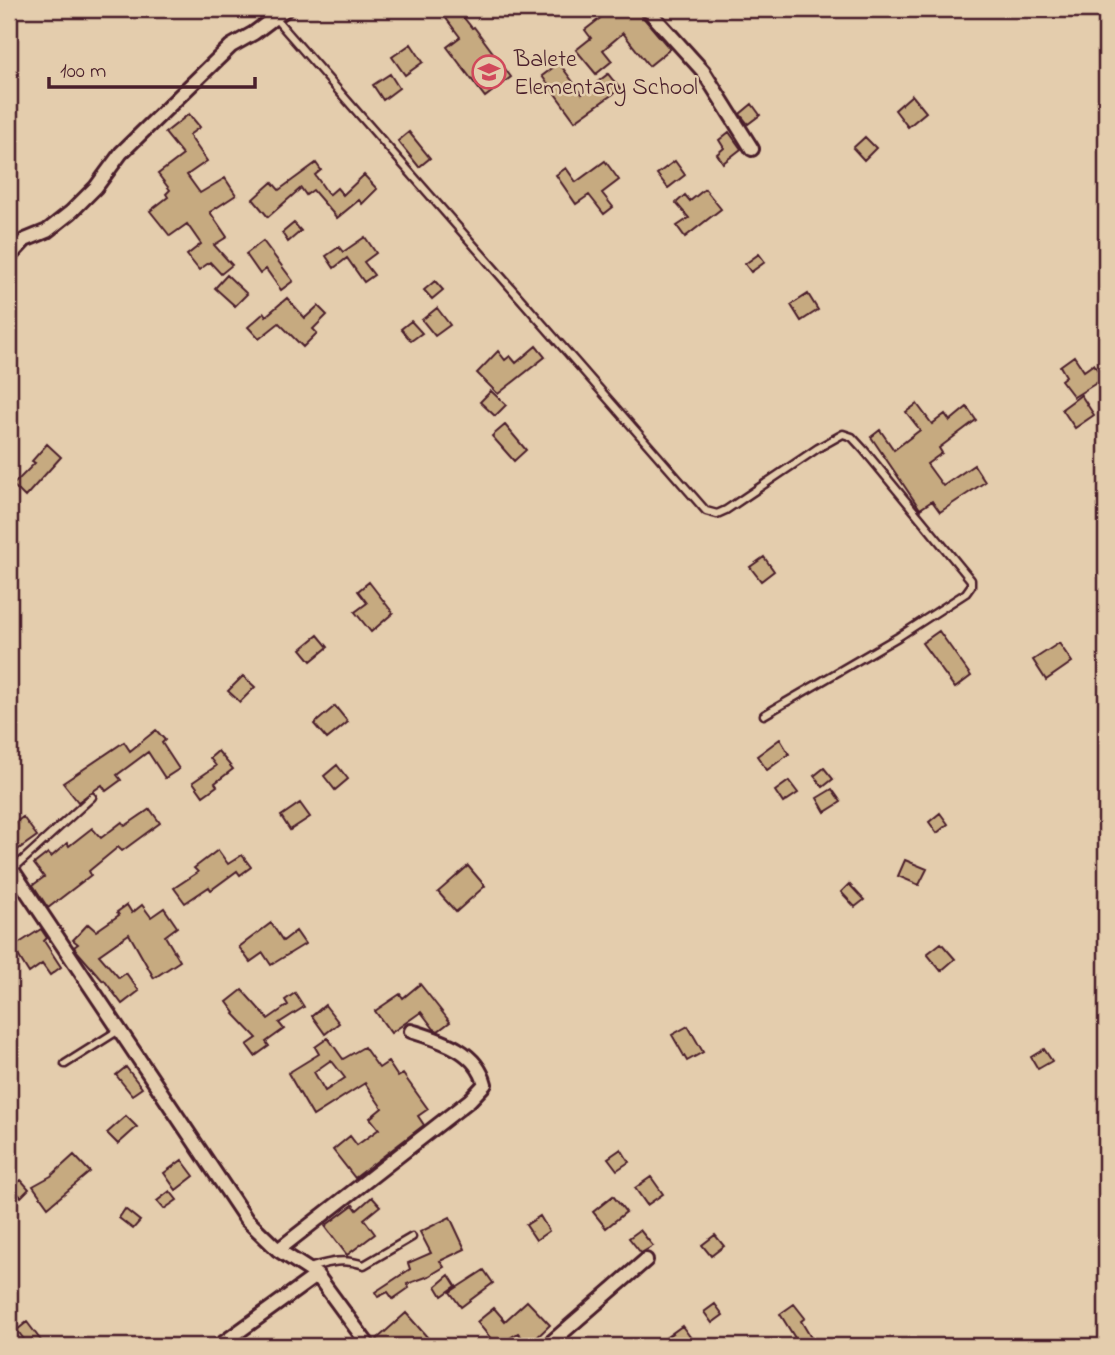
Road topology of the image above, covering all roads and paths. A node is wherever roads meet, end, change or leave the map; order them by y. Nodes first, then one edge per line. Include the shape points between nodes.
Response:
1 (286, 9) edge
2 (647, 9) edge
3 (275, 18) junction
4 (752, 149) dead end
5 (9, 257) edge
6 (764, 715) dead end
7 (92, 797) dead end
8 (10, 868) edge
9 (119, 1030) junction
10 (411, 1031) dead end
11 (65, 1064) dead end
12 (412, 1237) dead end
13 (278, 1250) junction
14 (646, 1260) dead end
15 (312, 1272) junction
16 (219, 1346) edge
17 (369, 1346) edge
18 (547, 1346) edge

1 - 3 street
2 - 4 street via 703,71
3 - 5 street via 231,46 129,146 71,212 47,231 25,240
3 - 6 lane via 706,511 717,514 726,510 818,448 843,435 852,437 971,580 966,593
7 - 8 lane
8 - 9 street
9 - 11 lane
9 - 13 street via 246,1219
10 - 13 street via 456,1046 473,1061 485,1084
12 - 15 lane via 364,1265 334,1260
13 - 15 street
14 - 18 street
15 - 16 street
15 - 17 street

